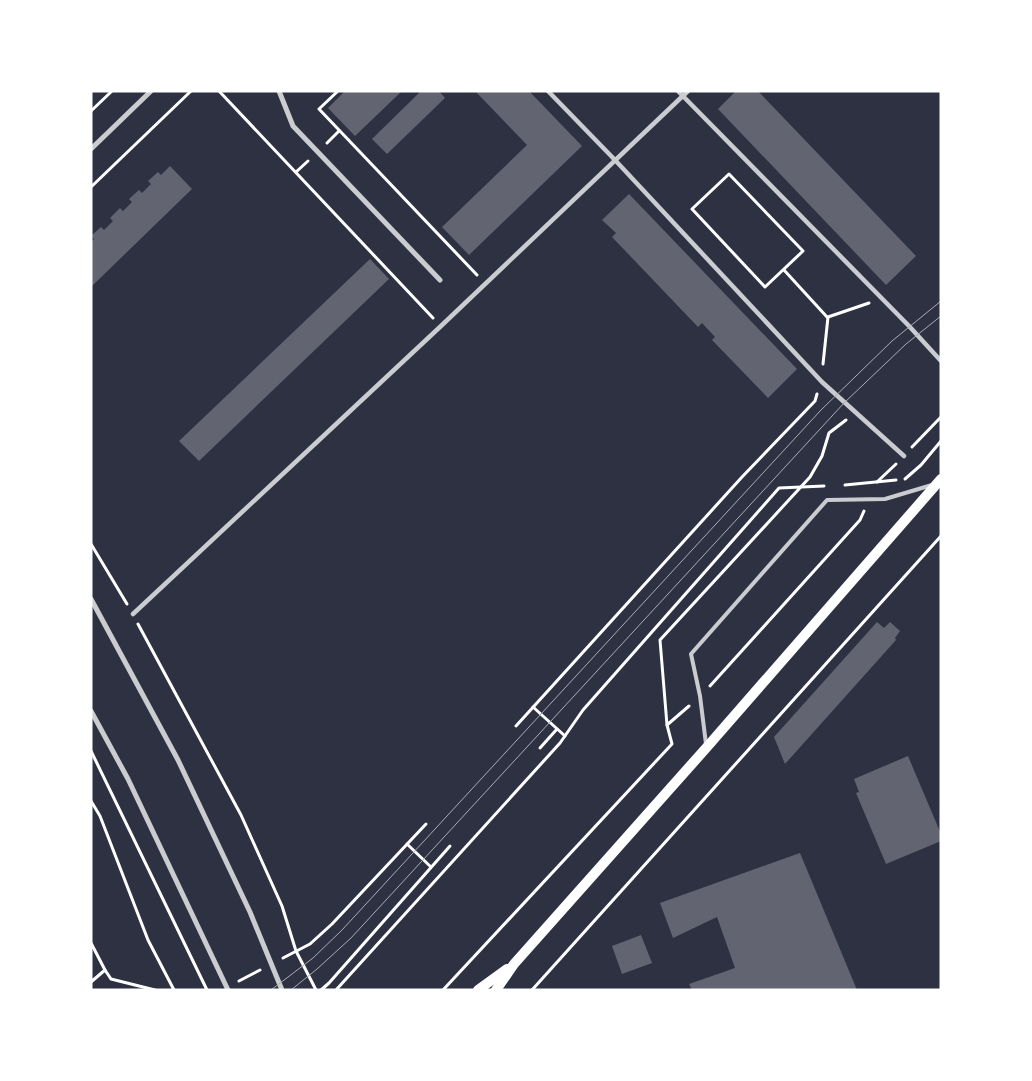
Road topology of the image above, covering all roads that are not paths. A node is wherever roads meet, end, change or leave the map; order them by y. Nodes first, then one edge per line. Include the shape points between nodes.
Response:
1 (151, 91) edge
2 (279, 91) edge
3 (548, 91) edge
4 (678, 91) edge
5 (688, 91) edge
6 (683, 96) junction
7 (91, 149) edge
8 (615, 160) junction
9 (440, 280) dead end
10 (941, 360) edge
11 (904, 456) road end
12 (938, 482) edge
13 (91, 599) edge
14 (133, 614) road end
15 (91, 711) edge
16 (707, 747) junction
17 (514, 964) junction
18 (278, 977) junction
19 (228, 989) edge
20 (282, 990) edge
21 (287, 990) edge
22 (478, 990) edge
23 (496, 990) edge

1 - 7 street
2 - 9 street via 293,126
3 - 8 street
4 - 6 street
5 - 6 street
6 - 8 street
6 - 10 street
8 - 11 street via 822,382
8 - 14 street
12 - 16 main road
12 - 16 lane via 886,499 827,500 691,654
13 - 18 street via 178,760
15 - 19 street via 128,779
16 - 17 main road
17 - 22 main road
17 - 23 main road
18 - 20 street
18 - 21 street

